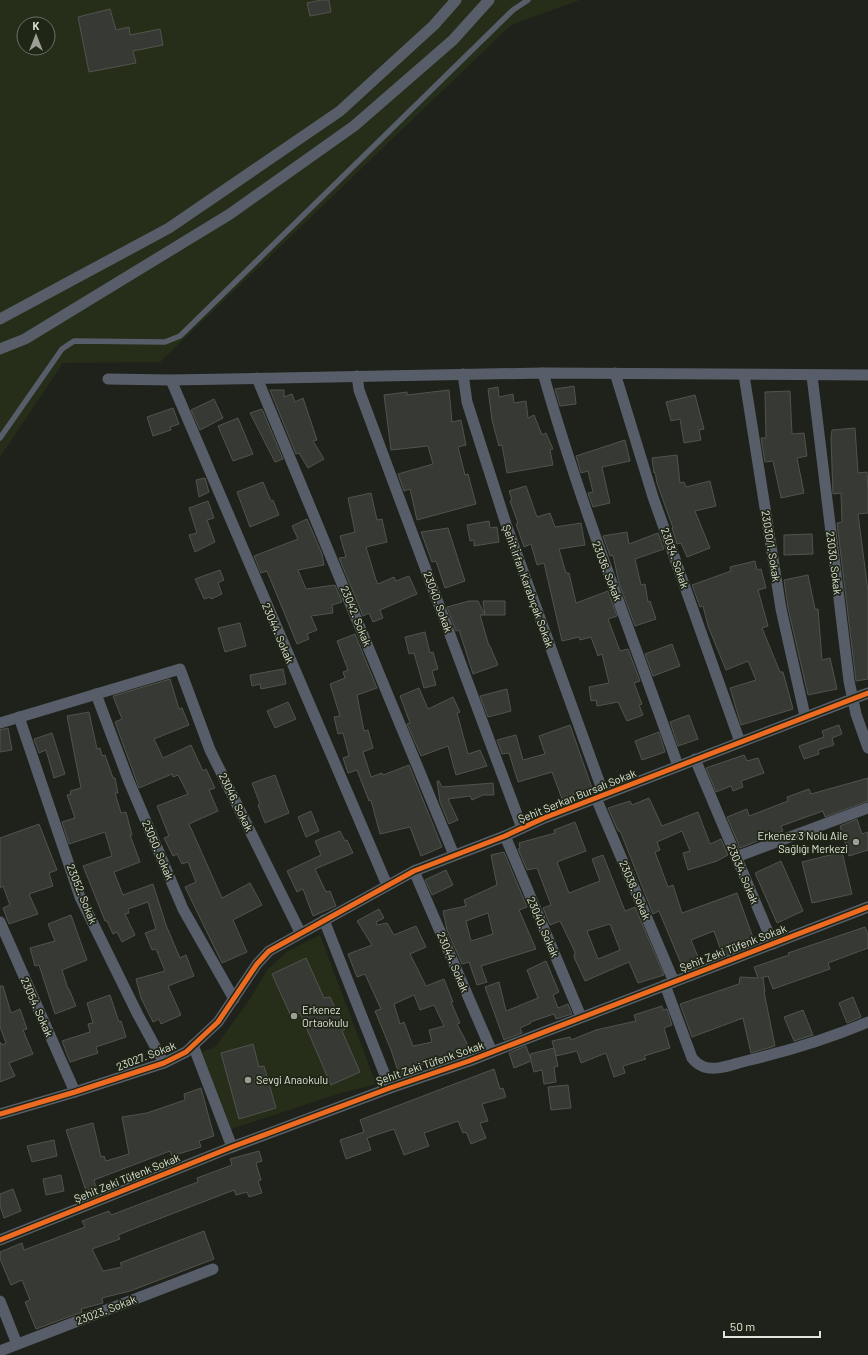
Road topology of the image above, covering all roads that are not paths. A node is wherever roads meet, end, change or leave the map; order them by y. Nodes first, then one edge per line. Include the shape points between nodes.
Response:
1 (456, 0) edge
2 (489, 0) edge
3 (528, 0) edge
4 (0, 319) edge
5 (0, 349) edge
6 (543, 373) junction
7 (615, 373) junction
8 (463, 374) junction
9 (744, 375) junction
10 (868, 375) edge
11 (357, 376) junction
12 (812, 376) junction
13 (257, 378) junction
14 (108, 379) dead end
15 (171, 380) junction
16 (0, 438) edge
17 (868, 693) edge
18 (96, 694) junction
19 (852, 699) junction
20 (806, 716) junction
21 (19, 717) junction
22 (0, 723) edge
23 (740, 742) junction
24 (868, 748) edge
25 (695, 759) junction
26 (678, 766) junction
27 (600, 796) junction
28 (868, 808) edge
29 (522, 828) junction
30 (505, 836) junction
31 (454, 855) junction
32 (736, 857) junction
33 (414, 872) junction
34 (387, 885) junction
35 (868, 907) edge
36 (324, 920) junction
37 (0, 922) edge
38 (300, 932) junction
39 (773, 944) junction
40 (669, 984) junction
41 (234, 999) junction
42 (581, 1017) junction
43 (868, 1022) edge
44 (194, 1045) junction
45 (492, 1052) junction
46 (164, 1063) junction
47 (390, 1088) junction
48 (75, 1092) junction
49 (0, 1114) edge
50 (232, 1147) junction
51 (0, 1240) edge
52 (213, 1269) dead end
53 (0, 1301) edge
54 (17, 1344) junction
55 (0, 1351) edge

1 - 4 street via 434,25 340,111 169,228
2 - 5 street via 453,40 354,126 230,214 25,339
3 - 16 lane via 513,10 180,336 166,342 74,341 62,349
6 - 7 street
6 - 8 street
6 - 26 street, 23036. Sokak via 589,522
7 - 9 street
7 - 23 street, 23034. Sokak via 653,497
8 - 11 street
8 - 27 street, Şehit İrfan Karabıçak Sokak via 467,402 506,524
9 - 12 street
9 - 20 street, 23030/1. Sokak via 781,609
10 - 12 street
11 - 13 street
11 - 29 street, 23040. Sokak via 362,398
12 - 19 street, 23030. Sokak
13 - 15 street
13 - 31 street, 23042. Sokak
14 - 15 street
15 - 34 street, 23044. Sokak
17 - 19 street, Şehit Serkan Bursalı Sokak
18 - 21 street
18 - 38 street, 23046. Sokak via 180,669 210,750
18 - 41 street, 23050. Sokak via 128,780 184,909
19 - 20 street, Şehit Serkan Bursalı Sokak
19 - 24 street, 23030. Sokak
20 - 23 street, Şehit Serkan Bursalı Sokak
21 - 22 street
21 - 46 street, 23052. Sokak via 80,897
23 - 25 street, Şehit Serkan Bursalı Sokak
25 - 26 street, Şehit Serkan Bursalı Sokak
25 - 32 street, 23034. Sokak
26 - 27 street, Şehit Serkan Bursalı Sokak
27 - 29 street, Şehit Serkan Bursalı Sokak
27 - 40 street, 23038. Sokak
28 - 32 street
29 - 30 street, Şehit Serkan Bursalı Sokak
30 - 31 street, Şehit Serkan Bursalı Sokak
30 - 42 street, 23040. Sokak
31 - 33 street, Şehit Serkan Bursalı Sokak
32 - 39 street, 23034. Sokak
33 - 34 street, Şehit Serkan Bursalı Sokak
33 - 45 street, 23044. Sokak
34 - 36 street, Şehit Serkan Bursalı Sokak
35 - 39 street, Şehit Zeki Tüfenk Sokak
36 - 38 street, Şehit Serkan Bursalı Sokak
36 - 47 street
37 - 48 street, 23054. Sokak
38 - 41 street, 23027. Sokak via 269,951 257,964
39 - 40 street, Şehit Zeki Tüfenk Sokak
40 - 42 street, Şehit Zeki Tüfenk Sokak
40 - 43 street, 23038. Sokak via 692,1058 705,1067 718,1068 791,1050
41 - 44 street, 23027. Sokak via 218,1022
42 - 45 street, Şehit Zeki Tüfenk Sokak
44 - 46 street, 23027. Sokak
44 - 50 street
45 - 47 street, Şehit Zeki Tüfenk Sokak
46 - 48 street, 23027. Sokak
47 - 50 street, Şehit Zeki Tüfenk Sokak
48 - 49 street, 23027. Sokak
50 - 51 street, Şehit Zeki Tüfenk Sokak
52 - 54 street, 23023. Sokak
53 - 54 street
54 - 55 street, 23023. Sokak

